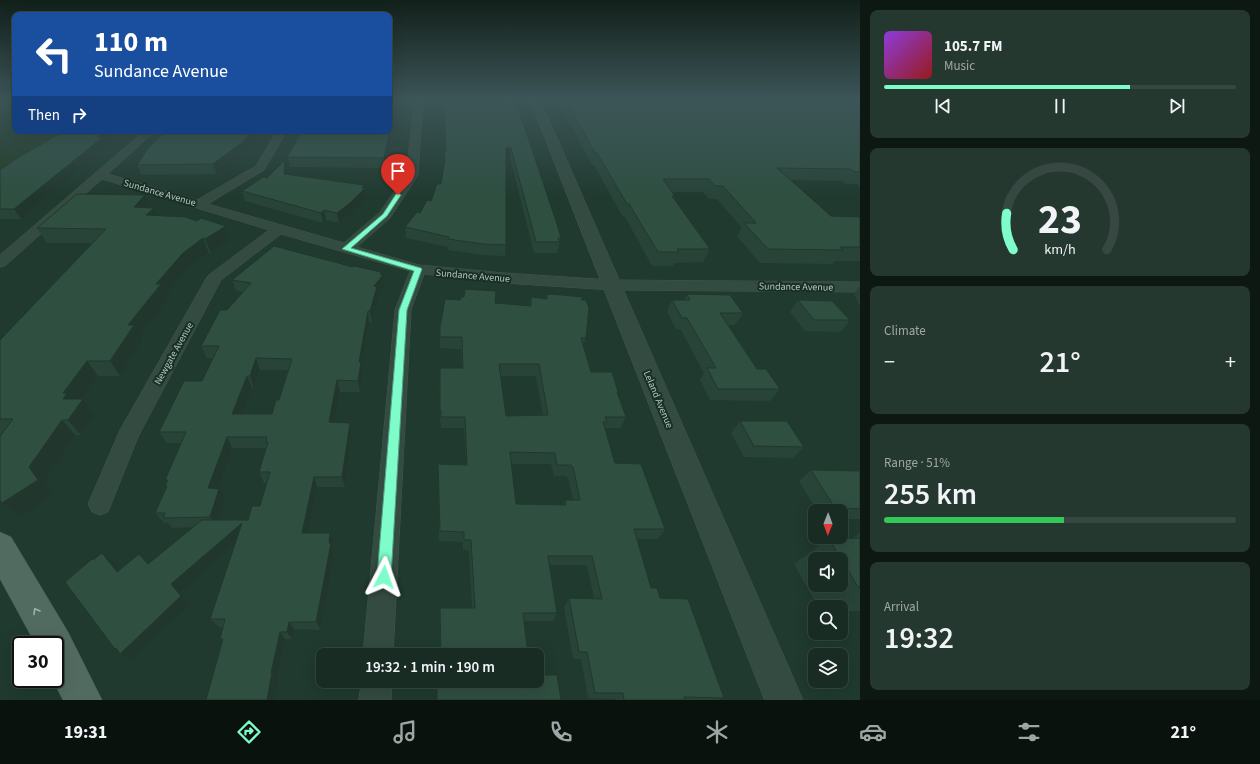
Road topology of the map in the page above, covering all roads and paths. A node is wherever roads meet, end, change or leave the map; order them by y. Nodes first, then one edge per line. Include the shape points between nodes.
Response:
1 (416, 132) edge
2 (549, 132) edge
3 (147, 134) edge
4 (280, 134) edge
5 (99, 175) junction
6 (199, 204) junction
7 (279, 229) junction
8 (346, 249) junction
9 (0, 263) edge
10 (418, 269) junction
11 (612, 284) junction
12 (860, 287) edge
13 (100, 504) dead end
14 (0, 548) edge
15 (50, 636) edge
16 (379, 648) edge
17 (64, 663) edge
18 (376, 688) edge
19 (83, 700) edge
20 (375, 700) edge
21 (784, 700) edge

1 - 8 street via 412,175 385,215
2 - 11 street, Leland Avenue
3 - 5 street
4 - 6 street via 260,168
5 - 6 street, Sundance Avenue
5 - 9 street
6 - 7 street, Sundance Avenue
7 - 8 street, Sundance Avenue
7 - 13 street, Newgate Avenue via 215,277 128,436
8 - 10 street, Sundance Avenue
10 - 11 street, Sundance Avenue via 504,278
10 - 16 street via 403,310
11 - 12 street, Sundance Avenue
11 - 21 street, Leland Avenue
15 -> 14 main road
17 - 19 main road
18 - 20 street

